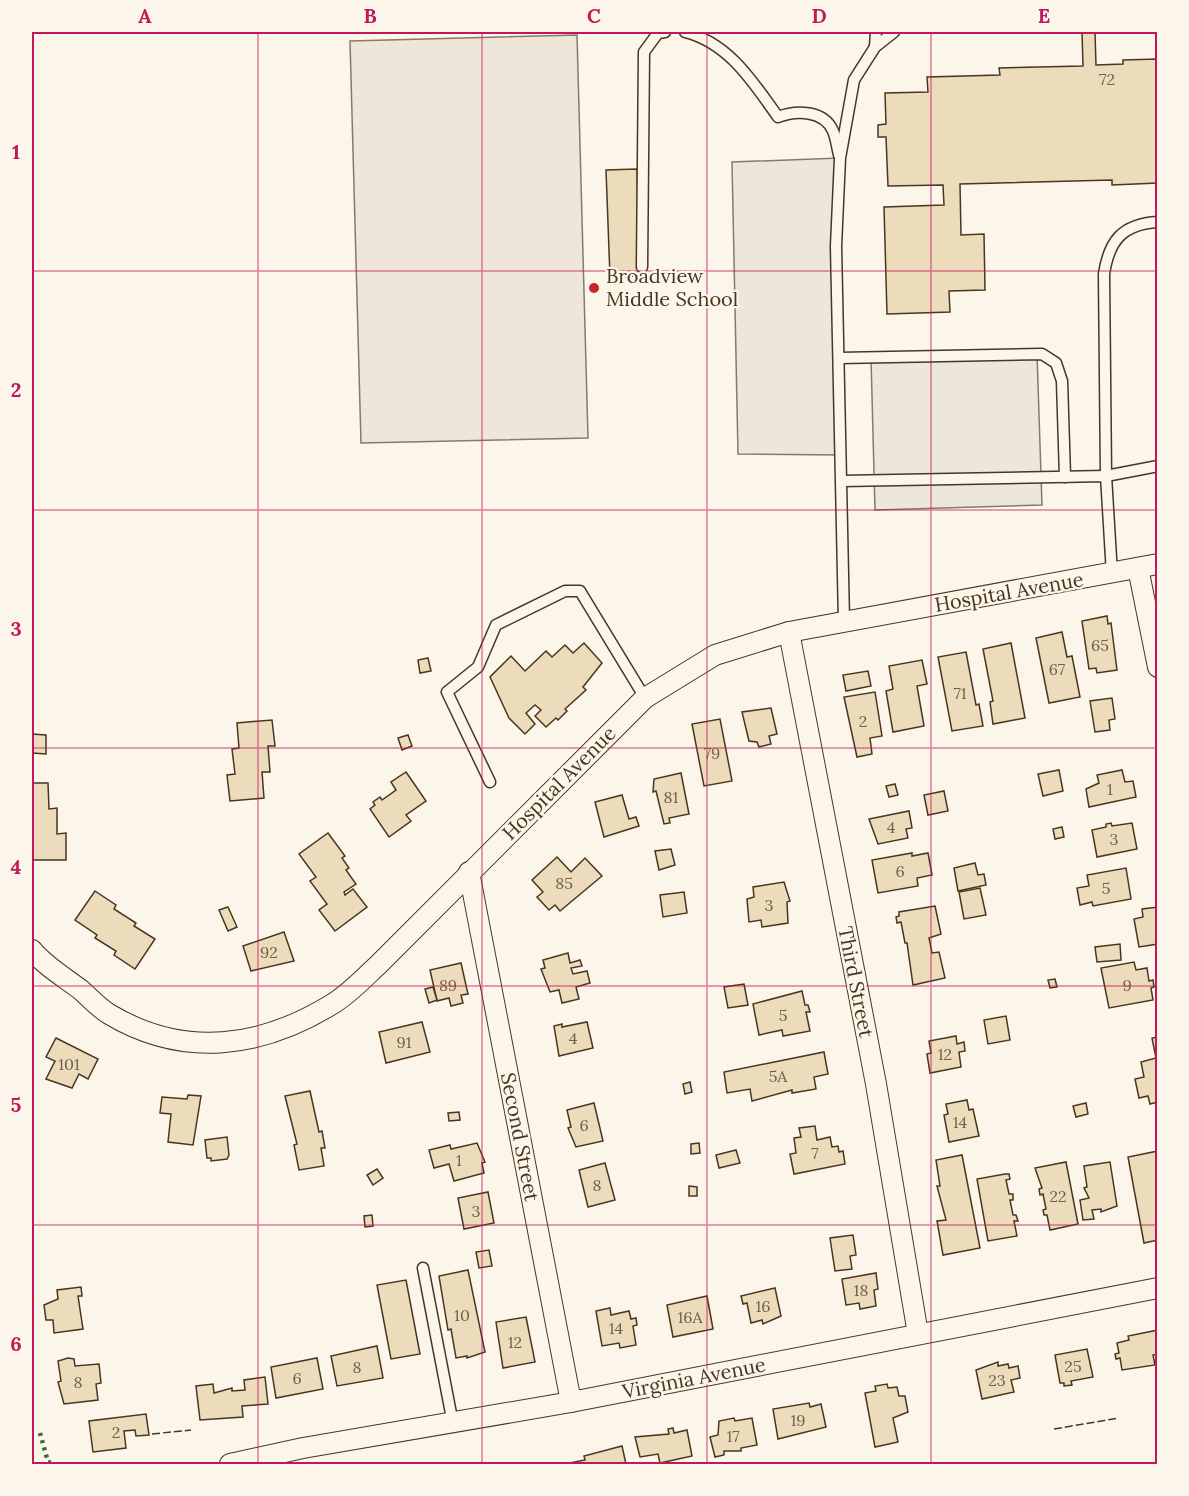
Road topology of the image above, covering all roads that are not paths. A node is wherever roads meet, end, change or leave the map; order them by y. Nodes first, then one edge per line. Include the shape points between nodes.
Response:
1 (665, 32) edge
2 (685, 32) edge
3 (876, 32) edge
4 (894, 32) edge
5 (875, 46) junction
6 (840, 158) junction
7 (1158, 222) edge
8 (642, 267) dead end
9 (840, 358) junction
10 (1158, 466) edge
11 (1106, 476) junction
12 (1065, 477) junction
13 (842, 481) junction
14 (1148, 566) edge
15 (1112, 574) junction
16 (844, 622) junction
17 (789, 632) junction
18 (1158, 667) edge
19 (645, 698) junction
20 (490, 782) dead end
21 (469, 872) junction
22 (32, 950) edge
23 (423, 1268) dead end
24 (1158, 1288) edge
25 (918, 1334) junction
26 (571, 1402) junction
27 (453, 1424) junction
28 (230, 1464) edge

1 - 8 lane via 658,33 644,52
2 - 6 lane via 706,37 744,69 778,117 792,111 821,119 832,130
3 - 5 lane
4 - 5 lane
5 - 6 lane via 854,80
6 - 9 lane via 836,246
7 - 11 lane via 1140,223 1118,236 1107,253
9 - 12 lane via 1042,354 1056,363 1062,381
9 - 13 lane
10 - 11 lane
11 - 12 lane
11 - 15 lane
12 - 13 lane
13 - 16 lane
14 - 15 street, Hospital Avenue
14 - 18 street
15 - 16 street, Hospital Avenue
16 - 17 street, Hospital Avenue
17 - 19 street, Hospital Avenue via 715,655
17 - 25 street, Third Street via 876,1084
19 - 20 lane via 580,591 565,591 496,625 478,667 447,692
19 - 21 street, Hospital Avenue
21 - 22 street, Hospital Avenue via 336,1002 296,1024 246,1040 197,1044 141,1029 108,1013
21 - 26 street, Second Street
23 - 27 lane
24 - 25 street, Virginia Avenue
25 - 26 street, Virginia Avenue
26 - 27 street, Virginia Avenue
27 - 28 street, Virginia Avenue

